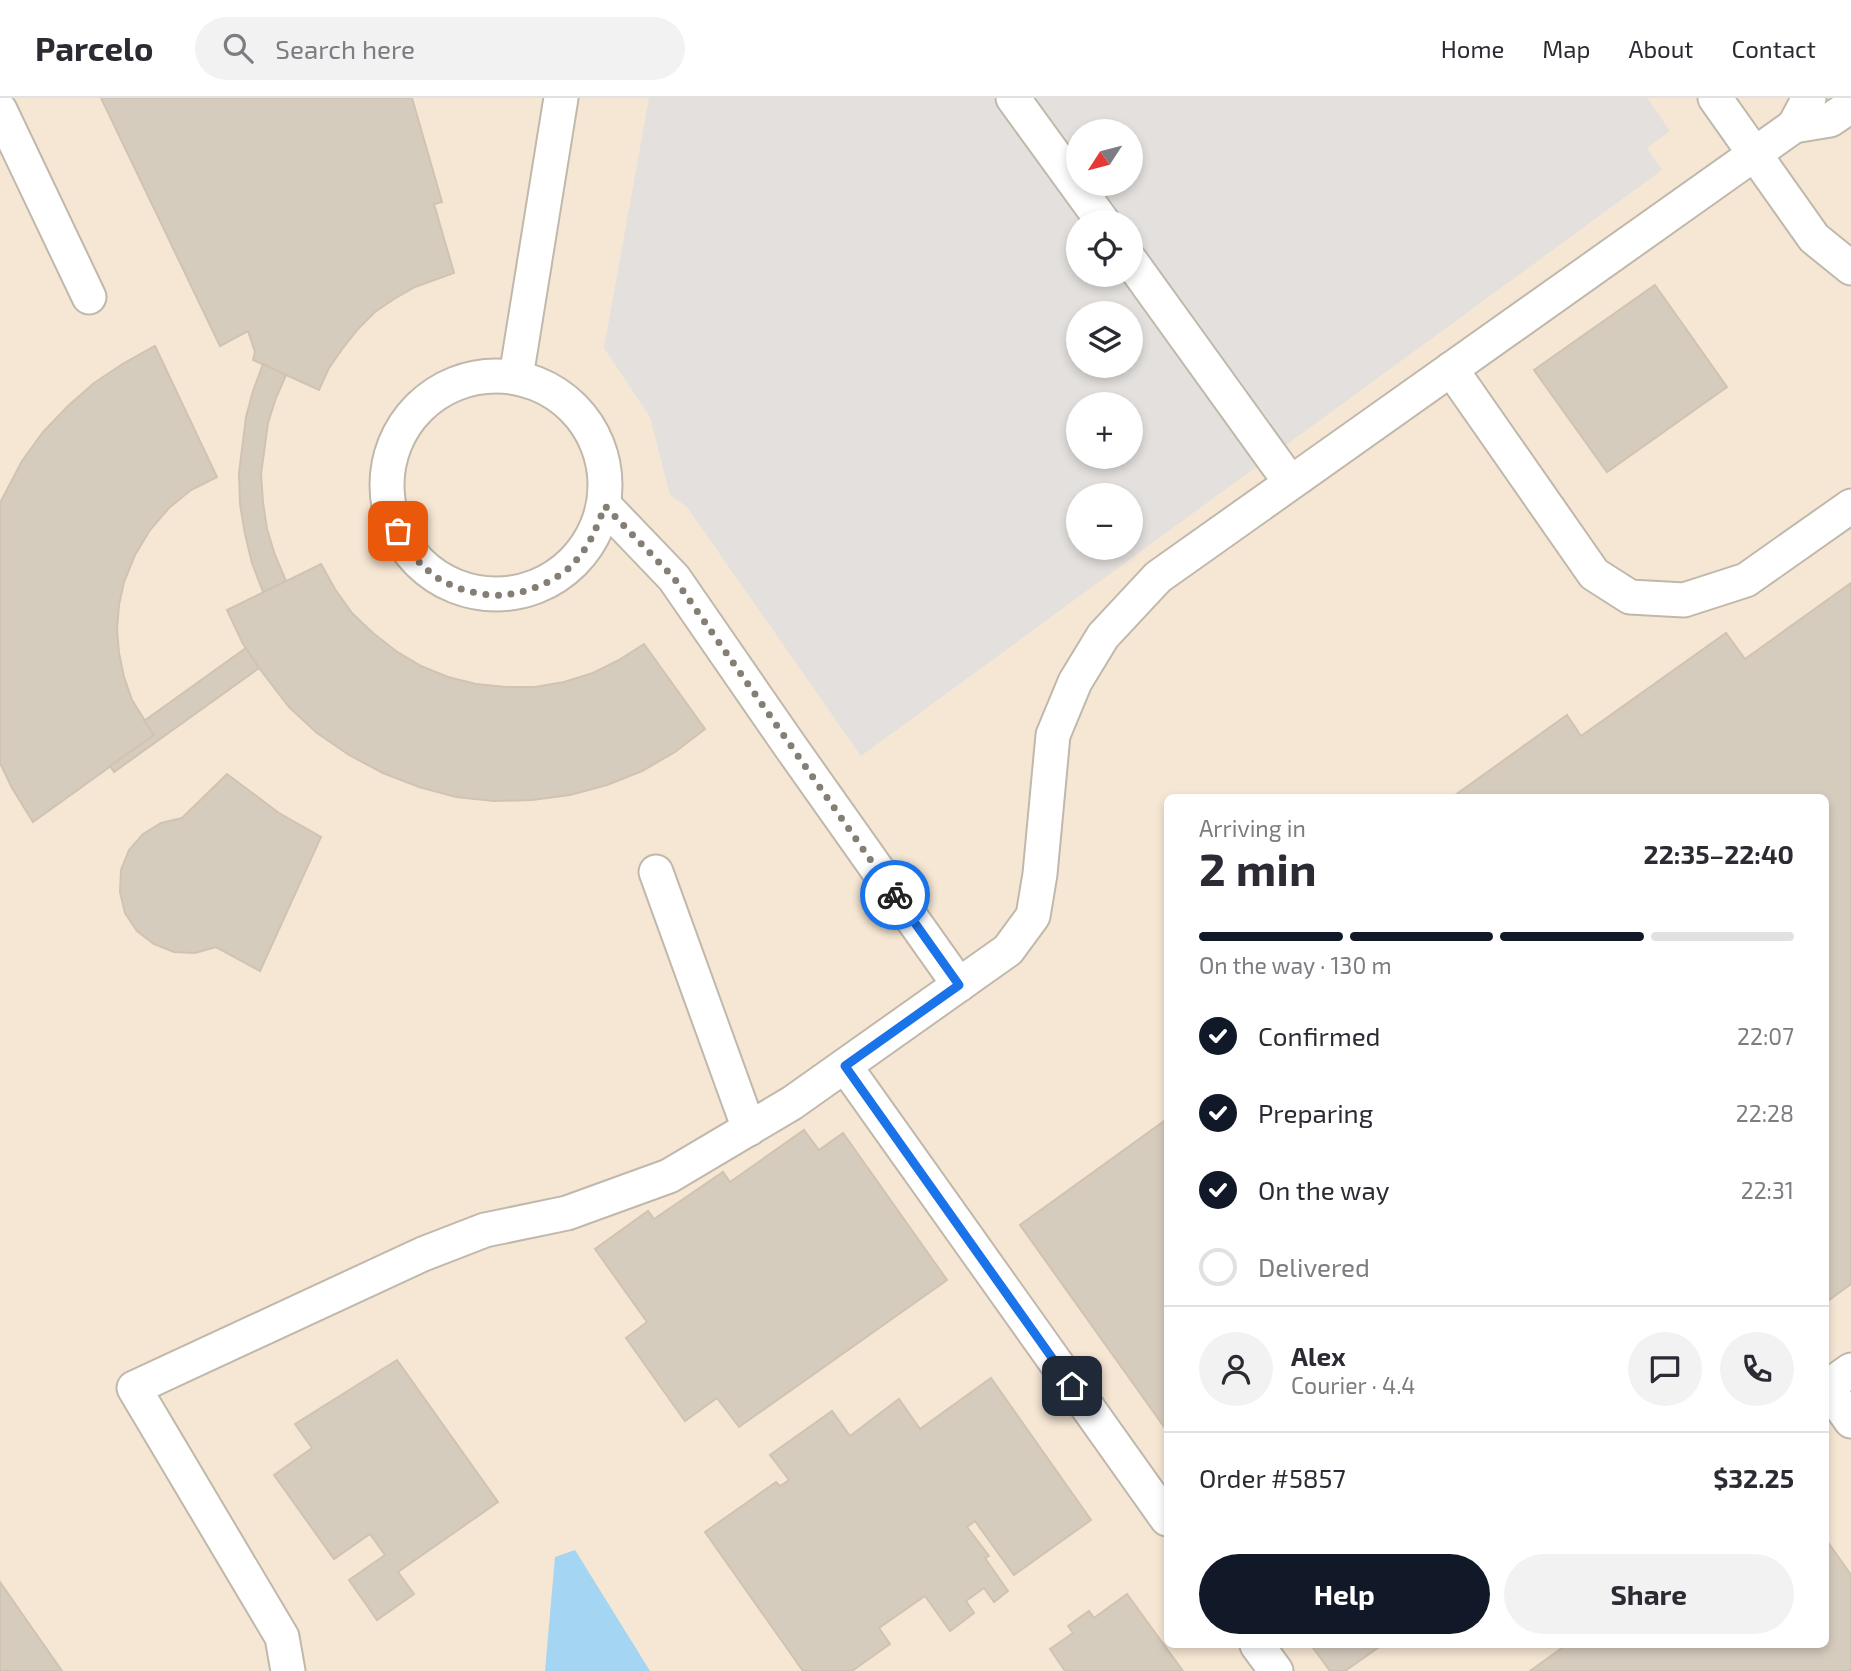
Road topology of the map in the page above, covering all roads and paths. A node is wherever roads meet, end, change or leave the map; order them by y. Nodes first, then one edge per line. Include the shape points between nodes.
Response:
1 (561, 98) edge
2 (1013, 98) edge
3 (1714, 98) edge
4 (1851, 106) edge
5 (0, 110) edge
6 (1802, 112) edge
7 (1755, 154) junction
8 (1094, 210) edge
9 (1851, 268) edge
10 (1143, 278) edge
11 (89, 297) dead end
12 (1451, 369) junction
13 (516, 377) junction
14 (1290, 482) junction
15 (605, 506) junction
16 (1851, 506) edge
17 (656, 872) dead end
18 (959, 985) junction
19 (845, 1066) junction
20 (749, 1129) junction
21 (1851, 1370) edge
22 (1829, 1386) edge
23 (1829, 1390) edge
24 (1851, 1421) edge
25 (1164, 1515) edge
26 (1259, 1648) edge
27 (288, 1671) edge
28 (1276, 1671) edge

1 - 13 lane
2 - 8 lane
3 - 7 lane
4 - 6 lane via 1830,120
5 - 11 lane
6 - 7 lane
7 - 9 lane via 1814,238
7 - 12 lane
10 - 14 lane
12 - 14 lane
12 - 16 lane via 1594,574 1630,597 1684,600 1746,580
13 - 15 lane via 548,388 576,410 595,438 606,471
13 - 15 lane via 479,377 444,388 415,411 395,442 387,478 390,514 406,548 432,574 465,591 502,596 537,588 569,568 592,540
14 - 18 lane via 1158,577 1103,636 1075,682 1053,735 1033,916 1008,950
15 - 18 lane via 674,578
17 - 20 lane
18 - 19 lane
19 - 20 lane
19 - 25 lane
20 - 27 lane via 669,1176 567,1213 485,1230 423,1254 134,1388 282,1637
21 - 22 lane
23 - 24 lane
26 - 28 lane

